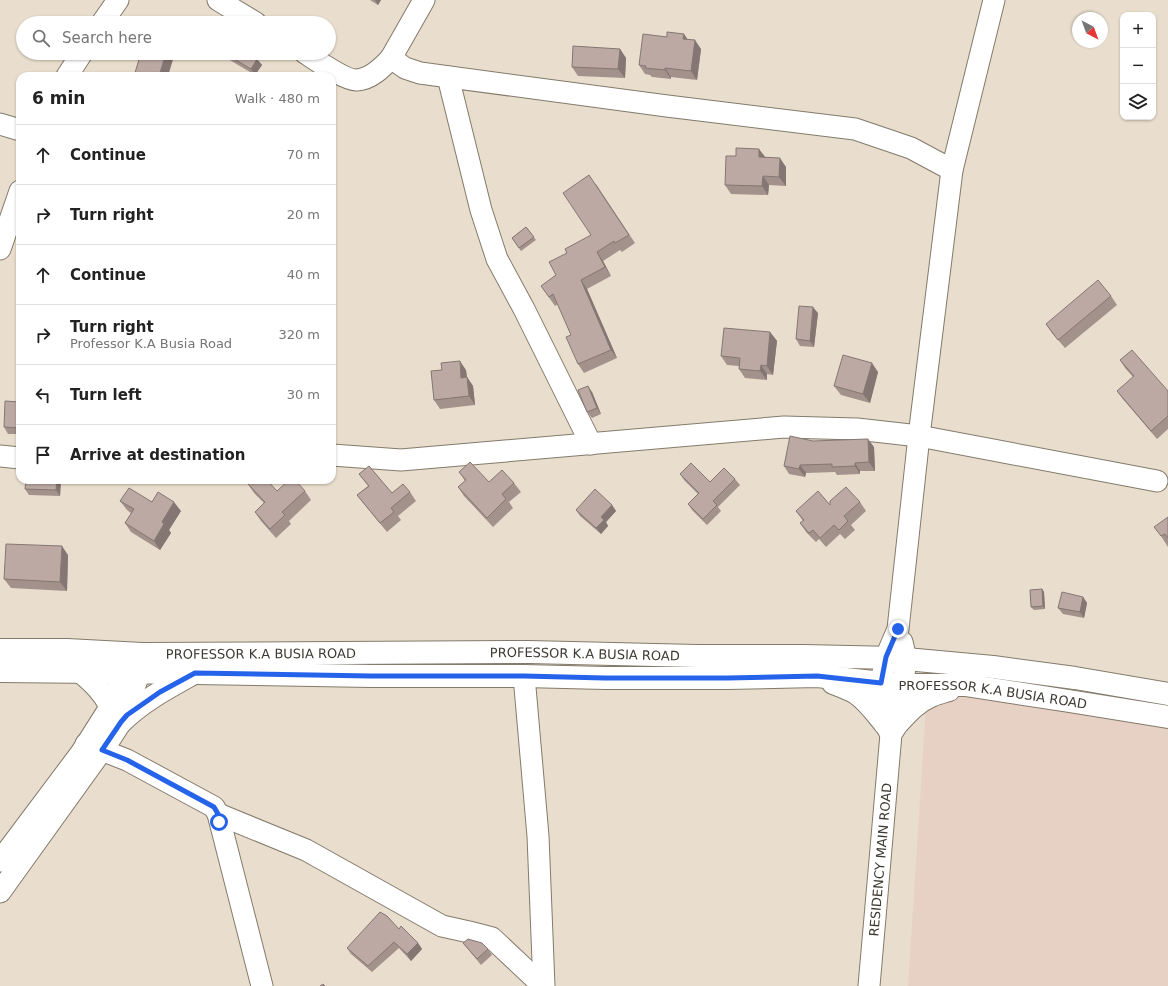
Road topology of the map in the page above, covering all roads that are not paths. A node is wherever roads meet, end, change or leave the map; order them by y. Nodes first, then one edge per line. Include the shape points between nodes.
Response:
1 (118, 0) edge
2 (218, 0) edge
3 (424, 0) edge
4 (994, 0) edge
5 (107, 16) edge
6 (244, 16) edge
7 (391, 58) junction
8 (77, 60) edge
9 (316, 60) edge
10 (70, 72) edge
11 (336, 72) edge
12 (336, 72) edge
13 (448, 77) junction
14 (0, 124) edge
15 (16, 129) edge
16 (952, 170) junction
17 (16, 202) edge
18 (0, 249) edge
19 (919, 436) junction
20 (591, 444) junction
21 (336, 455) edge
22 (0, 456) edge
23 (16, 458) edge
24 (1157, 481) dead end
25 (0, 650) edge
26 (896, 658) junction
27 (133, 663) junction
28 (0, 672) edge
29 (81, 672) junction
30 (195, 673) junction
31 (524, 676) junction
32 (817, 676) junction
33 (892, 684) junction
34 (965, 686) junction
35 (1168, 694) edge
36 (115, 714) junction
37 (1168, 717) edge
38 (891, 727) junction
39 (94, 747) junction
40 (218, 814) junction
41 (0, 861) edge
42 (0, 892) edge
43 (262, 986) edge
44 (543, 986) edge
45 (869, 986) edge

1 - 5 street
2 - 6 street
3 - 7 street
4 - 16 street
7 - 12 street via 370,76 357,80
7 - 13 street via 405,68
8 - 10 street
9 - 11 street
13 - 16 street via 855,129 911,148
13 - 20 street via 481,210 497,259
14 - 15 street
16 - 19 street
17 - 18 street
19 - 20 street via 857,429 784,427
19 - 24 street
19 - 26 street
20 - 21 street via 401,460
22 - 23 street
25 - 27 main road, PROFESSOR K.A BUSIA ROAD via 67,650
26 - 27 main road, PROFESSOR K.A BUSIA ROAD via 529,652
26 - 33 street, RESIDENCY MAIN ROAD
26 - 35 main road, PROFESSOR K.A BUSIA ROAD via 993,667
27 - 29 main road, PROFESSOR K.A BUSIA ROAD
27 - 30 main road, PROFESSOR K.A BUSIA ROAD
27 - 36 street
28 - 29 main road, PROFESSOR K.A BUSIA ROAD
29 - 36 main road via 103,692
30 - 31 main road, PROFESSOR K.A BUSIA ROAD
30 - 36 main road via 127,715
31 - 32 main road, PROFESSOR K.A BUSIA ROAD
31 - 44 street via 538,836
32 - 33 main road, PROFESSOR K.A BUSIA ROAD
32 - 38 main road via 858,694
33 - 34 main road, PROFESSOR K.A BUSIA ROAD
33 - 38 street, RESIDENCY MAIN ROAD via 883,708
34 - 37 main road, PROFESSOR K.A BUSIA ROAD
34 - 38 main road via 920,701
36 - 39 street
38 - 45 street, RESIDENCY MAIN ROAD
39 - 40 street via 127,760 214,807
39 - 41 street
39 - 42 street
40 - 43 street
40 - 44 street via 306,850 442,926 492,938

